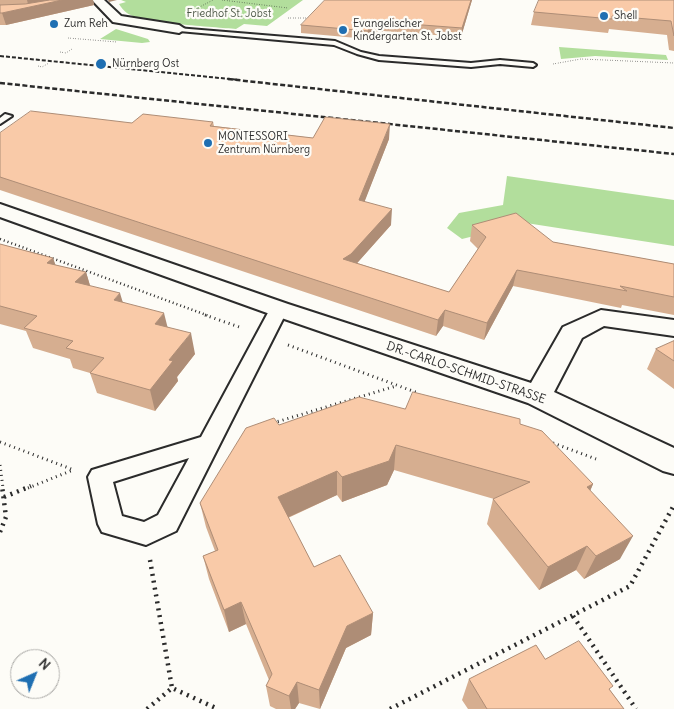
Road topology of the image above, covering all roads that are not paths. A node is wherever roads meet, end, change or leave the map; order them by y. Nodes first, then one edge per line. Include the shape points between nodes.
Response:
1 (98, 0) edge
2 (179, 29) joint
3 (533, 65) road end
4 (8, 116) dead end
5 (0, 122) edge
6 (0, 210) edge
7 (279, 309) junction
8 (674, 328) edge
9 (538, 396) junction
10 (209, 443) junction
11 (674, 462) edge

1 - 2 street via 117,19
2 - 3 lane via 335,43 359,54 379,58 471,65 500,62
4 - 5 lane
6 - 7 street, DR.-CARLO-SCHMID-STRASSE
7 - 9 street, DR.-CARLO-SCHMID-STRASSE
7 - 10 street
8 - 9 street via 601,318 572,333
9 - 11 street, DR.-CARLO-SCHMID-STRASSE
10 - 10 street via 167,523 146,534 111,524 100,477

